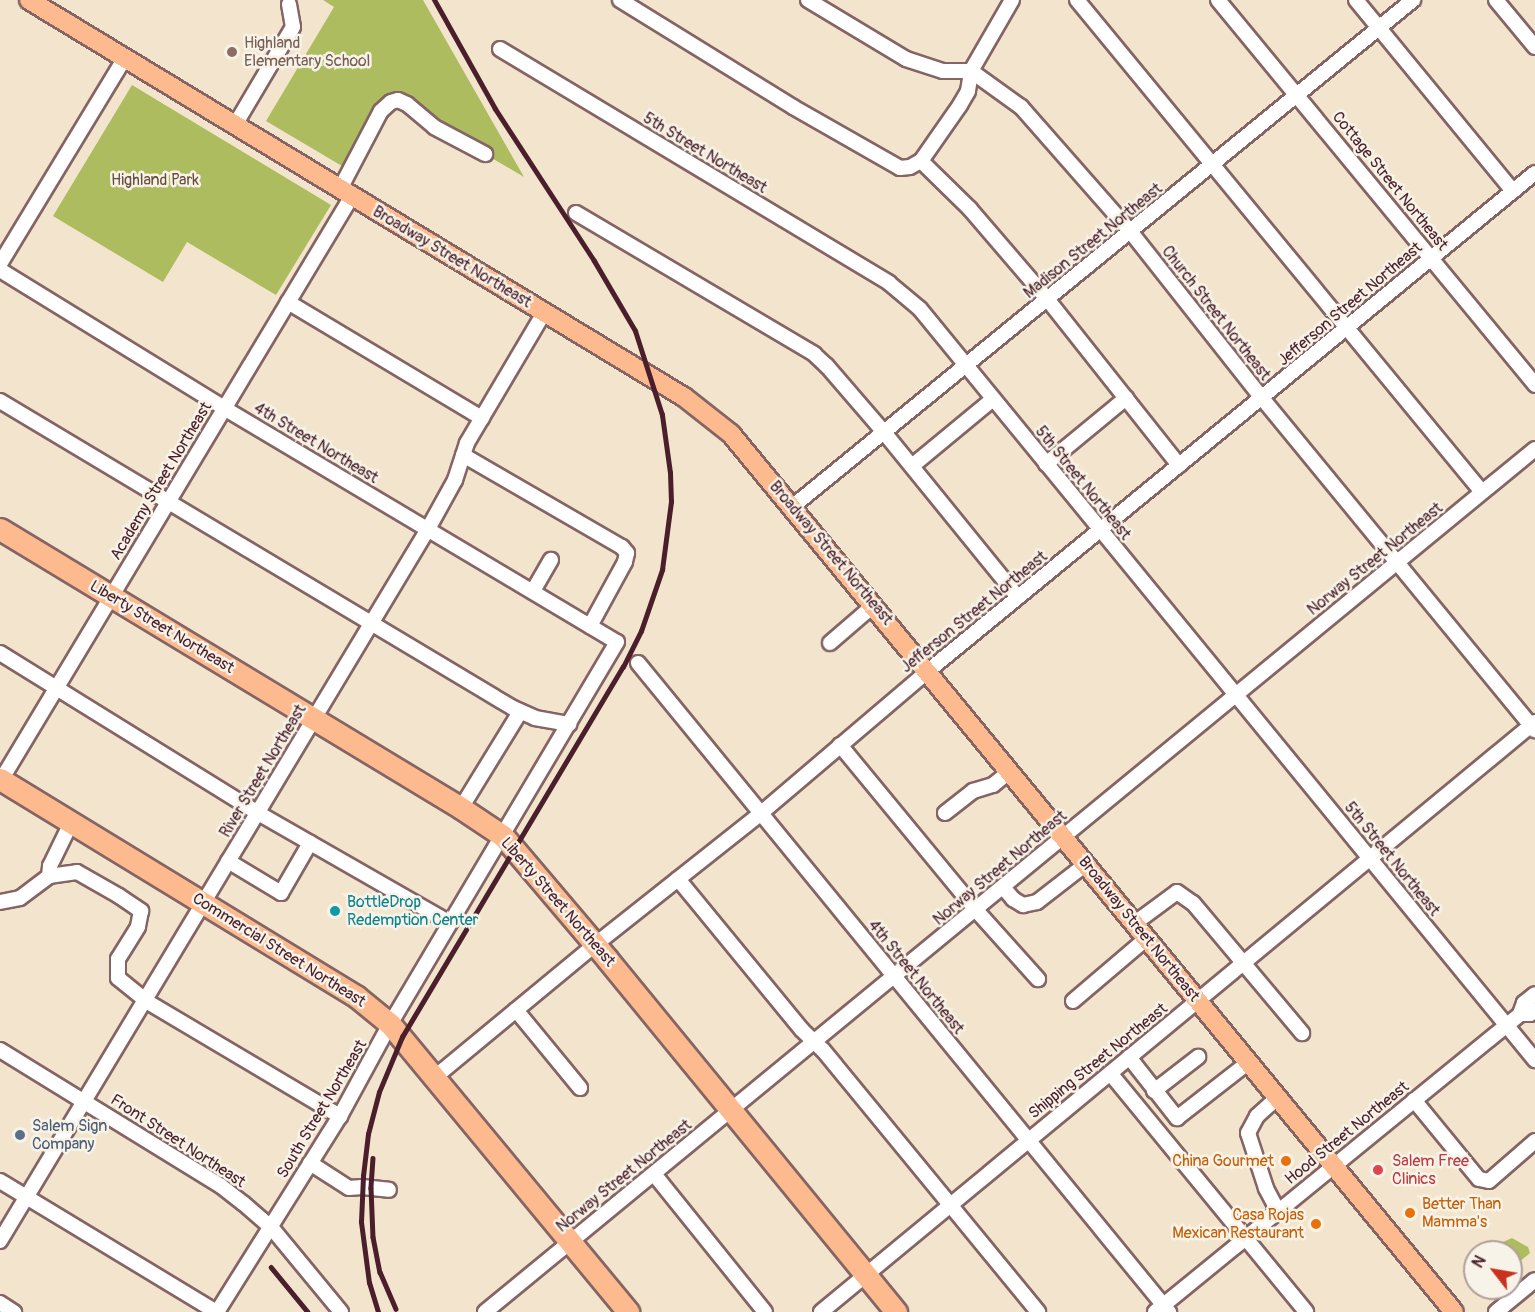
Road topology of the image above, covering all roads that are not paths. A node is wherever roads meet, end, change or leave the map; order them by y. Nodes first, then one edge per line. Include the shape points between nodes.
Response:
1 (29, 0) edge
2 (620, 0) edge
3 (808, 0) edge
4 (1077, 0) edge
5 (1218, 0) edge
6 (1356, 0) edge
7 (1413, 0) edge
8 (1496, 0) edge
9 (1009, 1) edge
10 (289, 4) dead end
11 (1380, 28) junction
12 (1535, 47) edge
13 (500, 50) dead end
14 (125, 58) junction
15 (971, 71) junction
16 (1298, 96) junction
17 (235, 125) junction
18 (485, 154) dead end
19 (921, 161) junction
20 (1212, 166) junction
21 (1535, 173) edge
22 (1513, 191) junction
23 (346, 193) junction
24 (576, 213) dead end
25 (1130, 231) junction
26 (1432, 258) junction
27 (0, 264) edge
28 (0, 270) edge
29 (1048, 300) junction
30 (288, 302) junction
31 (544, 313) junction
32 (1346, 328) junction
33 (964, 364) junction
34 (1535, 385) edge
35 (1126, 398) junction
36 (1262, 398) junction
37 (993, 399) junction
38 (0, 401) edge
39 (224, 408) junction
40 (482, 418) junction
41 (883, 431) junction
42 (1535, 448) edge
43 (464, 455) junction
44 (1046, 464) junction
45 (1179, 465) junction
46 (912, 466) junction
47 (1482, 492) junction
48 (168, 501) junction
49 (792, 507) junction
50 (0, 529) edge
51 (428, 529) junction
52 (1100, 530) junction
53 (551, 560) dead end
54 (1397, 562) junction
55 (533, 591) junction
56 (112, 597) junction
57 (1018, 597) junction
58 (874, 605) junction
59 (372, 623) junction
60 (590, 626) junction
61 (617, 642) joint
62 (830, 643) dead end
63 (0, 653) edge
64 (638, 663) dead end
65 (928, 671) junction
66 (56, 689) junction
67 (1236, 695) junction
68 (520, 712) junction
69 (315, 719) junction
70 (569, 724) junction
71 (1534, 726) edge
72 (840, 745) junction
73 (1010, 771) junction
74 (0, 781) edge
75 (461, 808) junction
76 (258, 813) junction
77 (945, 813) dead end
78 (759, 814) junction
79 (71, 823) junction
80 (503, 836) junction
81 (1064, 837) junction
82 (310, 843) junction
83 (1370, 858) junction
84 (228, 861) junction
85 (1086, 864) junction
86 (49, 876) junction
87 (678, 879) junction
88 (1003, 887) junction
89 (0, 902) edge
90 (203, 903) junction
91 (976, 910) junction
92 (450, 923) junction
93 (1135, 923) junction
94 (1147, 938) junction
95 (596, 944) junction
96 (1242, 964) junction
97 (896, 977) junction
98 (1038, 979) dead end
99 (1535, 994) edge
100 (146, 1000) junction
101 (1198, 1000) junction
102 (1073, 1001) dead end
103 (516, 1010) junction
104 (1535, 1010) edge
105 (1520, 1014) junction
106 (390, 1024) junction
107 (1506, 1025) junction
108 (1302, 1033) dead end
109 (814, 1042) junction
110 (0, 1050) edge
111 (1129, 1057) junction
112 (1198, 1057) dead end
113 (1535, 1060) edge
114 (1249, 1062) junction
115 (1110, 1073) junction
116 (435, 1077) junction
117 (580, 1088) dead end
118 (1154, 1091) junction
119 (1278, 1097) junction
120 (1414, 1100) junction
121 (86, 1102) junction
122 (731, 1110) junction
123 (340, 1116) junction
124 (1028, 1140) junction
125 (1535, 1141) edge
126 (310, 1163) junction
127 (1334, 1165) junction
128 (654, 1174) junction
129 (0, 1181) edge
130 (389, 1190) dead end
131 (27, 1197) junction
132 (949, 1206) junction
133 (1278, 1211) junction
134 (271, 1227) junction
135 (1246, 1238) junction
136 (0, 1241) edge
137 (570, 1242) junction
138 (866, 1275) junction
139 (1535, 1280) edge
140 (0, 1303) edge
141 (490, 1310) edge
142 (1163, 1310) edge
143 (623, 1311) edge
144 (14, 1312) edge
145 (216, 1312) edge
146 (341, 1312) edge
147 (765, 1312) edge
148 (821, 1312) edge
149 (896, 1312) edge
150 (1038, 1312) edge
151 (1306, 1312) edge
152 (1454, 1312) edge
153 (1496, 1312) edge

1 - 14 main road, Broadway Street Northeast
2 - 19 street via 889,164 910,167
3 - 15 street via 906,59 943,71
4 - 20 street
5 - 16 street, Cottage Street Northeast
6 - 11 street
7 - 11 street, Madison Street Northeast
8 - 12 street
9 - 15 street
10 - 17 street via 293,27
11 - 16 street, Madison Street Northeast
11 - 22 street
13 - 33 street, 5th Street Northeast via 889,283 920,309
14 - 17 main road, Broadway Street Northeast
14 - 27 street
15 - 19 street via 964,98
15 - 25 street, Church Street Northeast via 1021,107
16 - 20 street, Madison Street Northeast
16 - 26 street, Cottage Street Northeast
17 - 23 main road, Broadway Street Northeast
18 - 23 street, Academy Street Northeast via 434,127 398,100 381,111
19 - 29 street via 970,209
20 - 25 street, Madison Street Northeast
20 - 32 street
21 - 22 street, Jefferson Street Northeast
22 - 26 street, Jefferson Street Northeast
23 - 30 street, Academy Street Northeast
23 - 31 main road, Broadway Street Northeast
24 - 41 street via 802,345 827,366
25 - 29 street, Madison Street Northeast
25 - 36 street, Church Street Northeast
26 - 32 street, Jefferson Street Northeast
26 - 34 street, Cottage Street Northeast
28 - 39 street, 4th Street Northeast
29 - 33 street, Madison Street Northeast
29 - 35 street
30 - 39 street, Academy Street Northeast
30 - 40 street
31 - 40 street, River Street Northeast
31 - 49 main road, Broadway Street Northeast via 710,416 747,451
32 - 36 street, Jefferson Street Northeast
32 - 47 street
33 - 37 street, 5th Street Northeast
33 - 41 street, Madison Street Northeast
35 - 44 street
35 - 45 street
36 - 45 street, Jefferson Street Northeast
36 - 54 street, Church Street Northeast
37 - 44 street, 5th Street Northeast
37 - 46 street
38 - 48 street
39 - 48 street, Academy Street Northeast
39 - 51 street, 4th Street Northeast
40 - 43 street, River Street Northeast
41 - 46 street
41 - 49 street, Madison Street Northeast
42 - 47 street, Norway Street Northeast
43 - 51 street, River Street Northeast
43 - 60 street via 627,553
44 - 52 street, 5th Street Northeast
45 - 52 street, Jefferson Street Northeast
46 - 57 street
47 - 54 street, Norway Street Northeast
48 - 56 street, Academy Street Northeast
48 - 59 street
49 - 58 main road, Broadway Street Northeast
50 - 56 highway, Liberty Street Northeast
51 - 55 street, 4th Street Northeast
51 - 59 street, River Street Northeast
52 - 57 street, Jefferson Street Northeast
52 - 67 street, 5th Street Northeast
53 - 55 street
54 - 67 street, Norway Street Northeast
54 - 71 street, Church Street Northeast
55 - 60 street, 4th Street Northeast
56 - 66 street, Academy Street Northeast
56 - 69 highway, Liberty Street Northeast
57 - 65 street, Jefferson Street Northeast
58 - 62 street
58 - 65 main road, Broadway Street Northeast
59 - 68 street
59 - 69 street, River Street Northeast
60 - 61 street, 4th Street Northeast
61 - 70 street, South Street Northeast
63 - 66 street
64 - 78 street, 4th Street Northeast
65 - 72 street, Jefferson Street Northeast
65 - 73 main road, Broadway Street Northeast
66 - 74 street, Academy Street Northeast
66 - 76 street
67 - 81 street, Norway Street Northeast
67 - 83 street, 5th Street Northeast
68 - 70 street
68 - 75 street
69 - 75 highway, Liberty Street Northeast
69 - 76 street, River Street Northeast
70 - 80 street, South Street Northeast
71 - 83 street, Shipping Street Northeast
72 - 78 street, Jefferson Street Northeast
72 - 91 street
73 - 77 street via 993,785 973,791
73 - 81 main road, Broadway Street Northeast
74 - 79 highway, Commercial Street Northeast
75 - 80 highway, Liberty Street Northeast
76 - 82 street
76 - 84 street, River Street Northeast
78 - 87 street, Jefferson Street Northeast
78 - 97 street, 4th Street Northeast
79 - 86 street
79 - 90 highway, Commercial Street Northeast
80 - 92 street, South Street Northeast
80 - 95 highway, Liberty Street Northeast
81 - 85 main road, Broadway Street Northeast
81 - 88 street, Norway Street Northeast
82 - 84 street via 281,893
82 - 92 street
83 - 96 street, Shipping Street Northeast
83 - 107 street, 5th Street Northeast
84 - 90 street, River Street Northeast
85 - 88 street via 1037,902 1023,905
85 - 93 main road, Broadway Street Northeast
86 - 89 street via 20,898
86 - 100 street via 77,872 141,911 138,927 118,959 118,978
87 - 95 street, Jefferson Street Northeast
87 - 109 street
88 - 91 street, Norway Street Northeast
90 - 100 street, River Street Northeast
90 - 106 highway, Commercial Street Northeast via 357,997
91 - 97 street, Norway Street Northeast
91 - 98 street
92 - 106 street, South Street Northeast
93 - 94 main road, Broadway Street Northeast
93 - 96 street via 1177,892 1193,903
94 - 101 main road, Broadway Street Northeast
94 - 102 street
95 - 103 street, Jefferson Street Northeast
95 - 122 highway, Liberty Street Northeast
96 - 101 street, Shipping Street Northeast
96 - 108 street
97 - 109 street, Norway Street Northeast
97 - 124 street, 4th Street Northeast
99 - 105 street via 1524,1003
100 - 121 street, River Street Northeast
100 - 123 street
101 - 111 street, Shipping Street Northeast
101 - 114 main road, Broadway Street Northeast
103 - 116 street, Jefferson Street Northeast
103 - 117 street
104 - 105 street, Hood Street Northeast
105 - 107 street, Hood Street Northeast
106 - 116 highway, Commercial Street Northeast
106 - 123 street, South Street Northeast
107 - 113 street, 5th Street Northeast
107 - 120 street, Hood Street Northeast
109 - 122 street, Norway Street Northeast
109 - 132 street
110 - 121 street, Front Street Northeast
111 - 115 street, Shipping Street Northeast
111 - 118 street
112 - 118 street
114 - 118 street via 1182,1117 1173,1116
114 - 119 main road, Broadway Street Northeast
115 - 124 street, Shipping Street Northeast
115 - 135 street
116 - 137 highway, Commercial Street Northeast
119 - 127 main road, Broadway Street Northeast
119 - 133 street via 1257,1116 1248,1133
120 - 125 street via 1479,1179 1489,1181
120 - 127 street, Hood Street Northeast
121 - 131 street, River Street Northeast
121 - 134 street, Front Street Northeast via 221,1186
122 - 128 street, Norway Street Northeast
122 - 138 highway, Liberty Street Northeast
123 - 126 street, South Street Northeast
124 - 132 street, Shipping Street Northeast
124 - 142 street, 4th Street Northeast
126 - 130 street via 349,1188
126 - 134 street, South Street Northeast
127 - 133 street, Hood Street Northeast
127 - 152 main road, Broadway Street Northeast
128 - 137 street, Norway Street Northeast
128 - 147 street
129 - 131 street
131 - 136 street, River Street Northeast
131 - 145 street
132 - 138 street, Shipping Street Northeast
132 - 150 street
133 - 135 street, Hood Street Northeast
134 - 145 street, South Street Northeast
134 - 146 street, Front Street Northeast
135 - 142 street, Hood Street Northeast
135 - 151 street
137 - 141 street, Norway Street Northeast
137 - 143 highway, Commercial Street Northeast
138 - 148 street, Shipping Street Northeast
138 - 149 highway, Liberty Street Northeast
139 - 153 street
140 - 144 street

